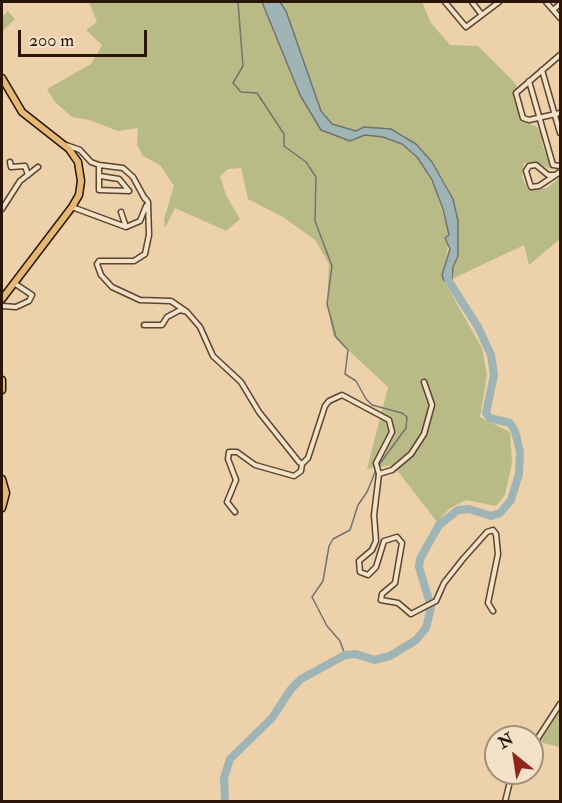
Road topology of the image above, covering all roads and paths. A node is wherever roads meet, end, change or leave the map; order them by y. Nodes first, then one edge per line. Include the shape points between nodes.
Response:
1 (446, 2) edge
2 (472, 2) edge
3 (496, 2) edge
4 (546, 2) edge
5 (561, 4) edge
6 (553, 10) junction
7 (482, 15) junction
8 (561, 18) edge
9 (561, 55) edge
10 (543, 70) junction
11 (2, 78) edge
12 (529, 80) junction
13 (558, 114) edge
14 (539, 118) junction
15 (561, 133) edge
16 (65, 144) junction
17 (10, 162) dead end
18 (99, 165) junction
19 (561, 166) edge
20 (38, 167) dead end
21 (561, 172) edge
22 (28, 175) junction
23 (555, 175) junction
24 (100, 176) junction
25 (145, 198) junction
26 (72, 207) junction
27 (2, 209) edge
28 (121, 212) dead end
29 (126, 227) junction
30 (14, 283) junction
31 (2, 299) edge
32 (2, 306) edge
33 (187, 312) junction
34 (144, 325) dead end
35 (2, 380) edge
36 (424, 382) dead end
37 (2, 390) edge
38 (302, 464) junction
39 (379, 474) junction
40 (2, 479) edge
41 (2, 508) edge
42 (234, 512) dead end
43 (494, 611) dead end
44 (561, 704) edge
45 (544, 729) edge
46 (509, 785) edge
47 (505, 801) edge

1 - 7 street via 466,27
2 - 7 street
3 - 7 street
4 - 6 street
5 - 6 street
6 - 8 street
9 - 10 street
10 - 12 street
10 - 13 street
11 - 16 main road via 22,112
12 - 14 street
12 - 14 street via 516,93 522,116 529,120
13 - 14 street
13 - 15 street
14 - 19 street via 553,165
16 - 18 street
16 - 26 main road via 78,162 81,176 79,195
17 - 22 street via 11,167 25,166
18 - 24 street
18 - 25 street via 123,168
20 - 22 street
21 - 23 street
22 - 27 street
23 - 23 street via 548,175 536,165 526,168 531,187
24 - 24 street via 118,179 129,191 99,190
25 - 29 street via 142,217
25 - 33 street via 149,235 145,254 134,261 102,260 98,268 112,287 140,300 171,301
26 - 29 street
26 - 30 main road
28 - 29 street
30 - 31 main road
30 - 32 street via 32,295 29,301 16,308
33 - 34 street via 174,313 158,326
33 - 38 street via 200,327 213,356 241,382 271,429
35 - 37 main road
36 - 39 street via 432,405 419,444 401,464
38 - 39 street via 308,458 325,406 342,395 392,424 392,432 376,463
38 - 42 street via 302,471 294,476 255,465 237,452 229,452 236,480 227,502
39 - 43 street via 374,515 376,541 359,561 358,569 363,575 373,572 379,563 381,544 388,538 398,537 402,543 395,583 379,597 398,603 411,614 436,601 444,583 463,559 493,530 498,554 488,603
40 - 41 main road via 6,493
44 - 45 street
46 - 47 street

